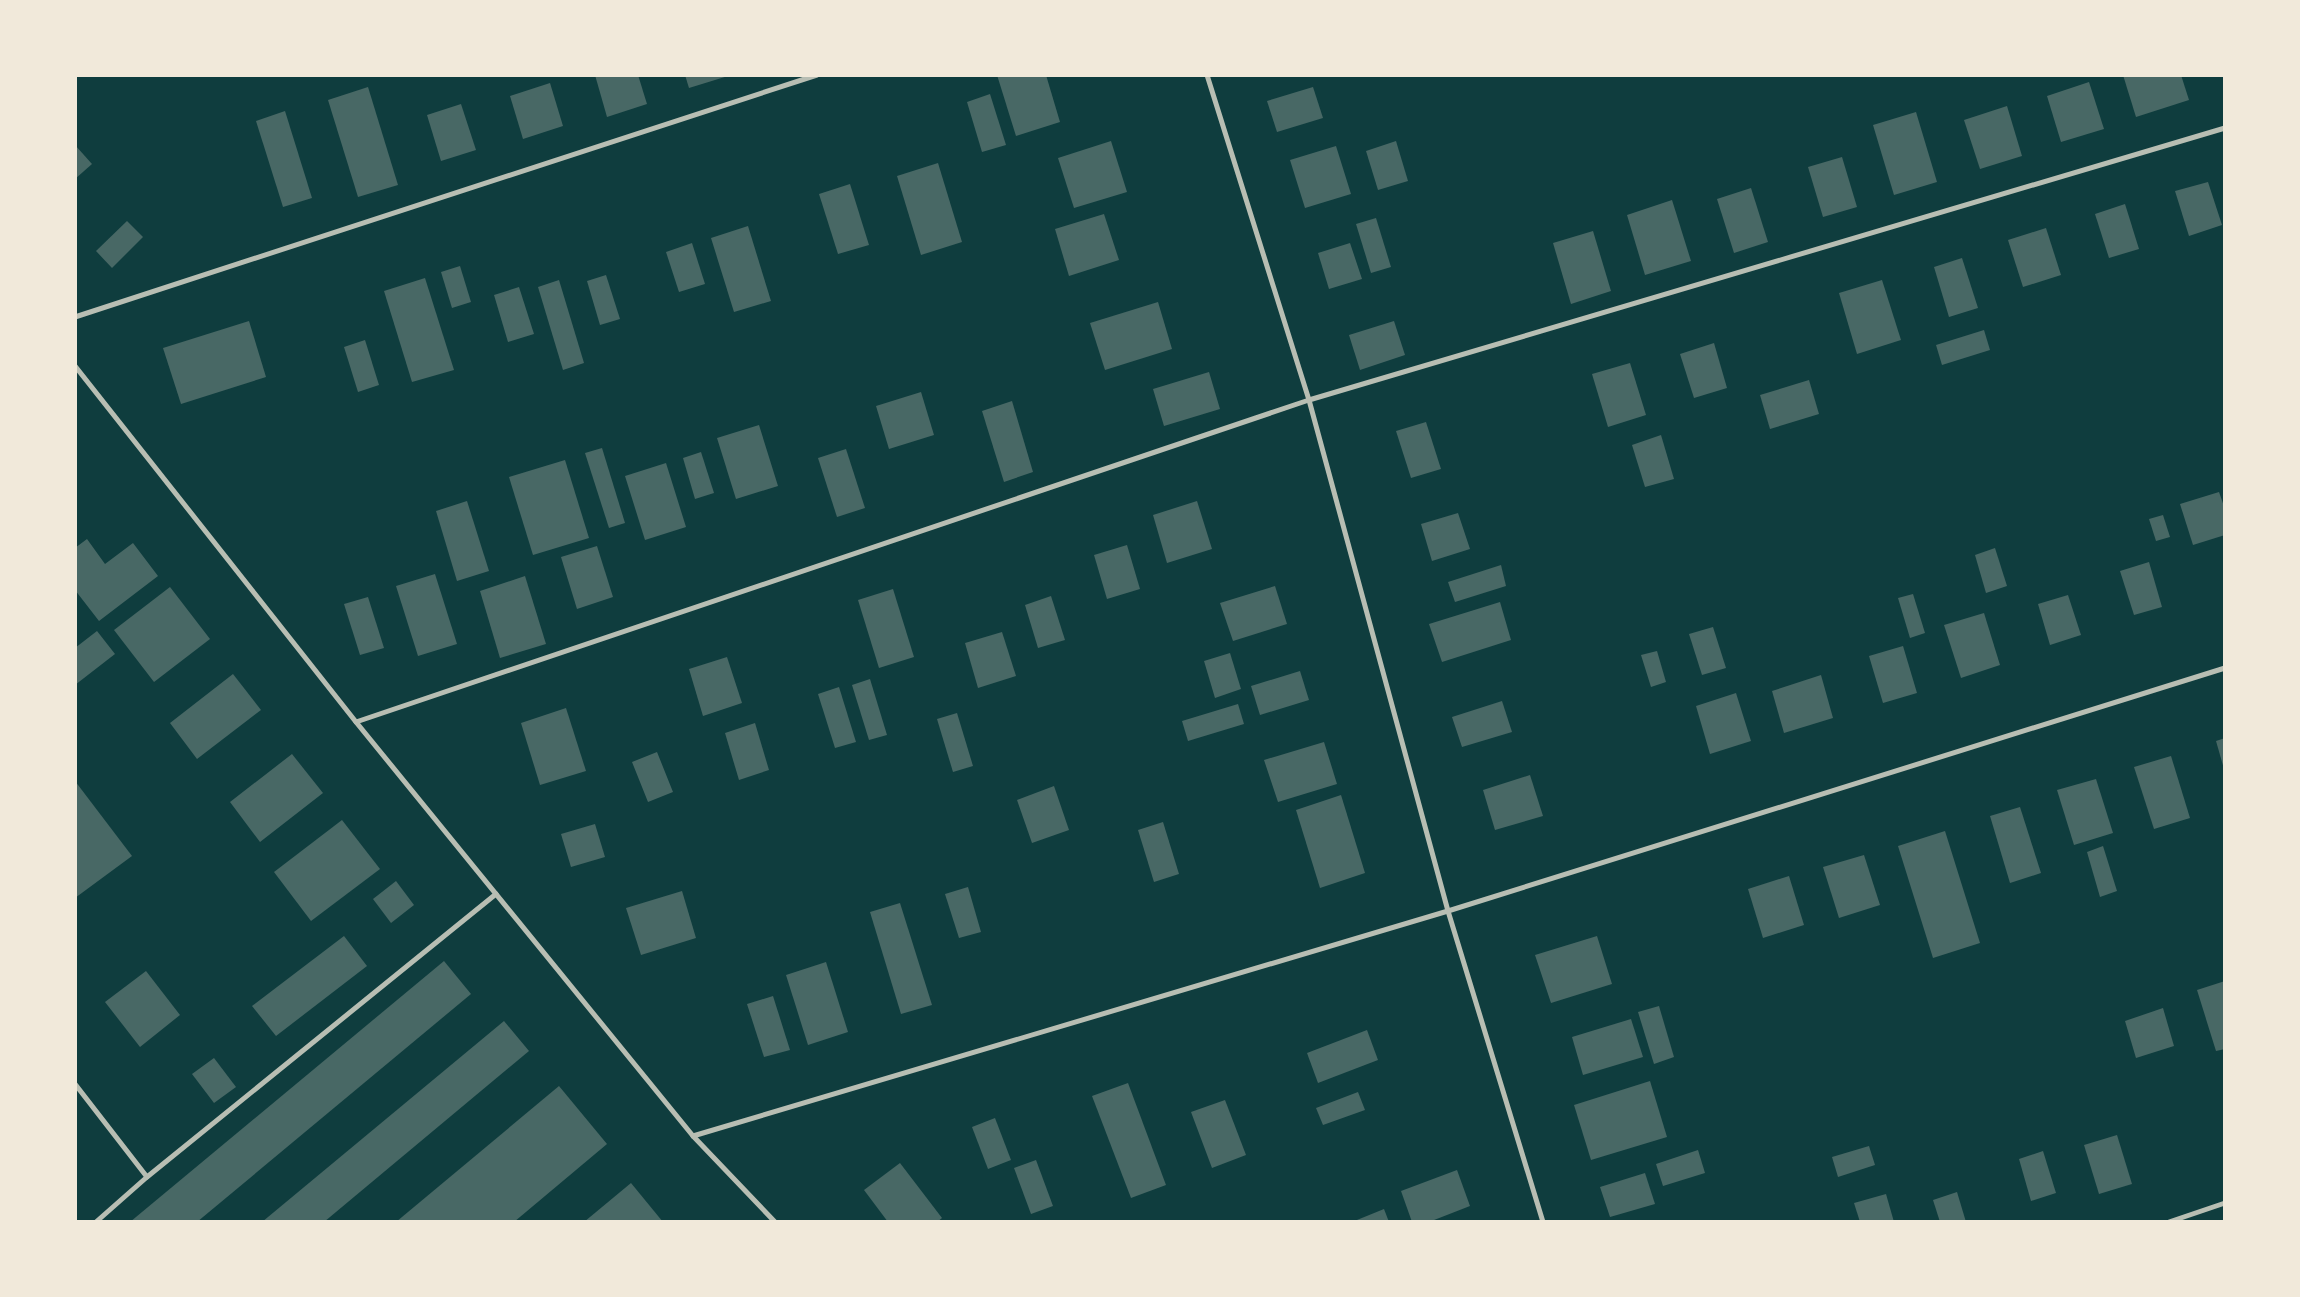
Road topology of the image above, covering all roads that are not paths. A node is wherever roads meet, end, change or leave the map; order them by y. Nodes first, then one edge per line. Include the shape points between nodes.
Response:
1 (817, 75) edge
2 (1207, 75) edge
3 (2225, 128) edge
4 (75, 317) edge
5 (75, 366) edge
6 (1309, 400) junction
7 (2225, 668) edge
8 (356, 722) junction
9 (496, 894) junction
10 (1448, 911) junction
11 (75, 1084) edge
12 (693, 1136) junction
13 (147, 1177) junction
14 (2225, 1203) edge
15 (96, 1222) edge
16 (775, 1222) edge
17 (1543, 1222) edge
18 (2169, 1222) edge

1 - 4 lane
2 - 6 lane
3 - 6 lane
5 - 8 lane
6 - 8 lane
6 - 10 lane
7 - 10 lane
8 - 9 lane
9 - 12 lane
9 - 13 lane
10 - 12 lane
10 - 17 lane
11 - 13 lane
12 - 16 lane
13 - 15 lane
14 - 18 lane

